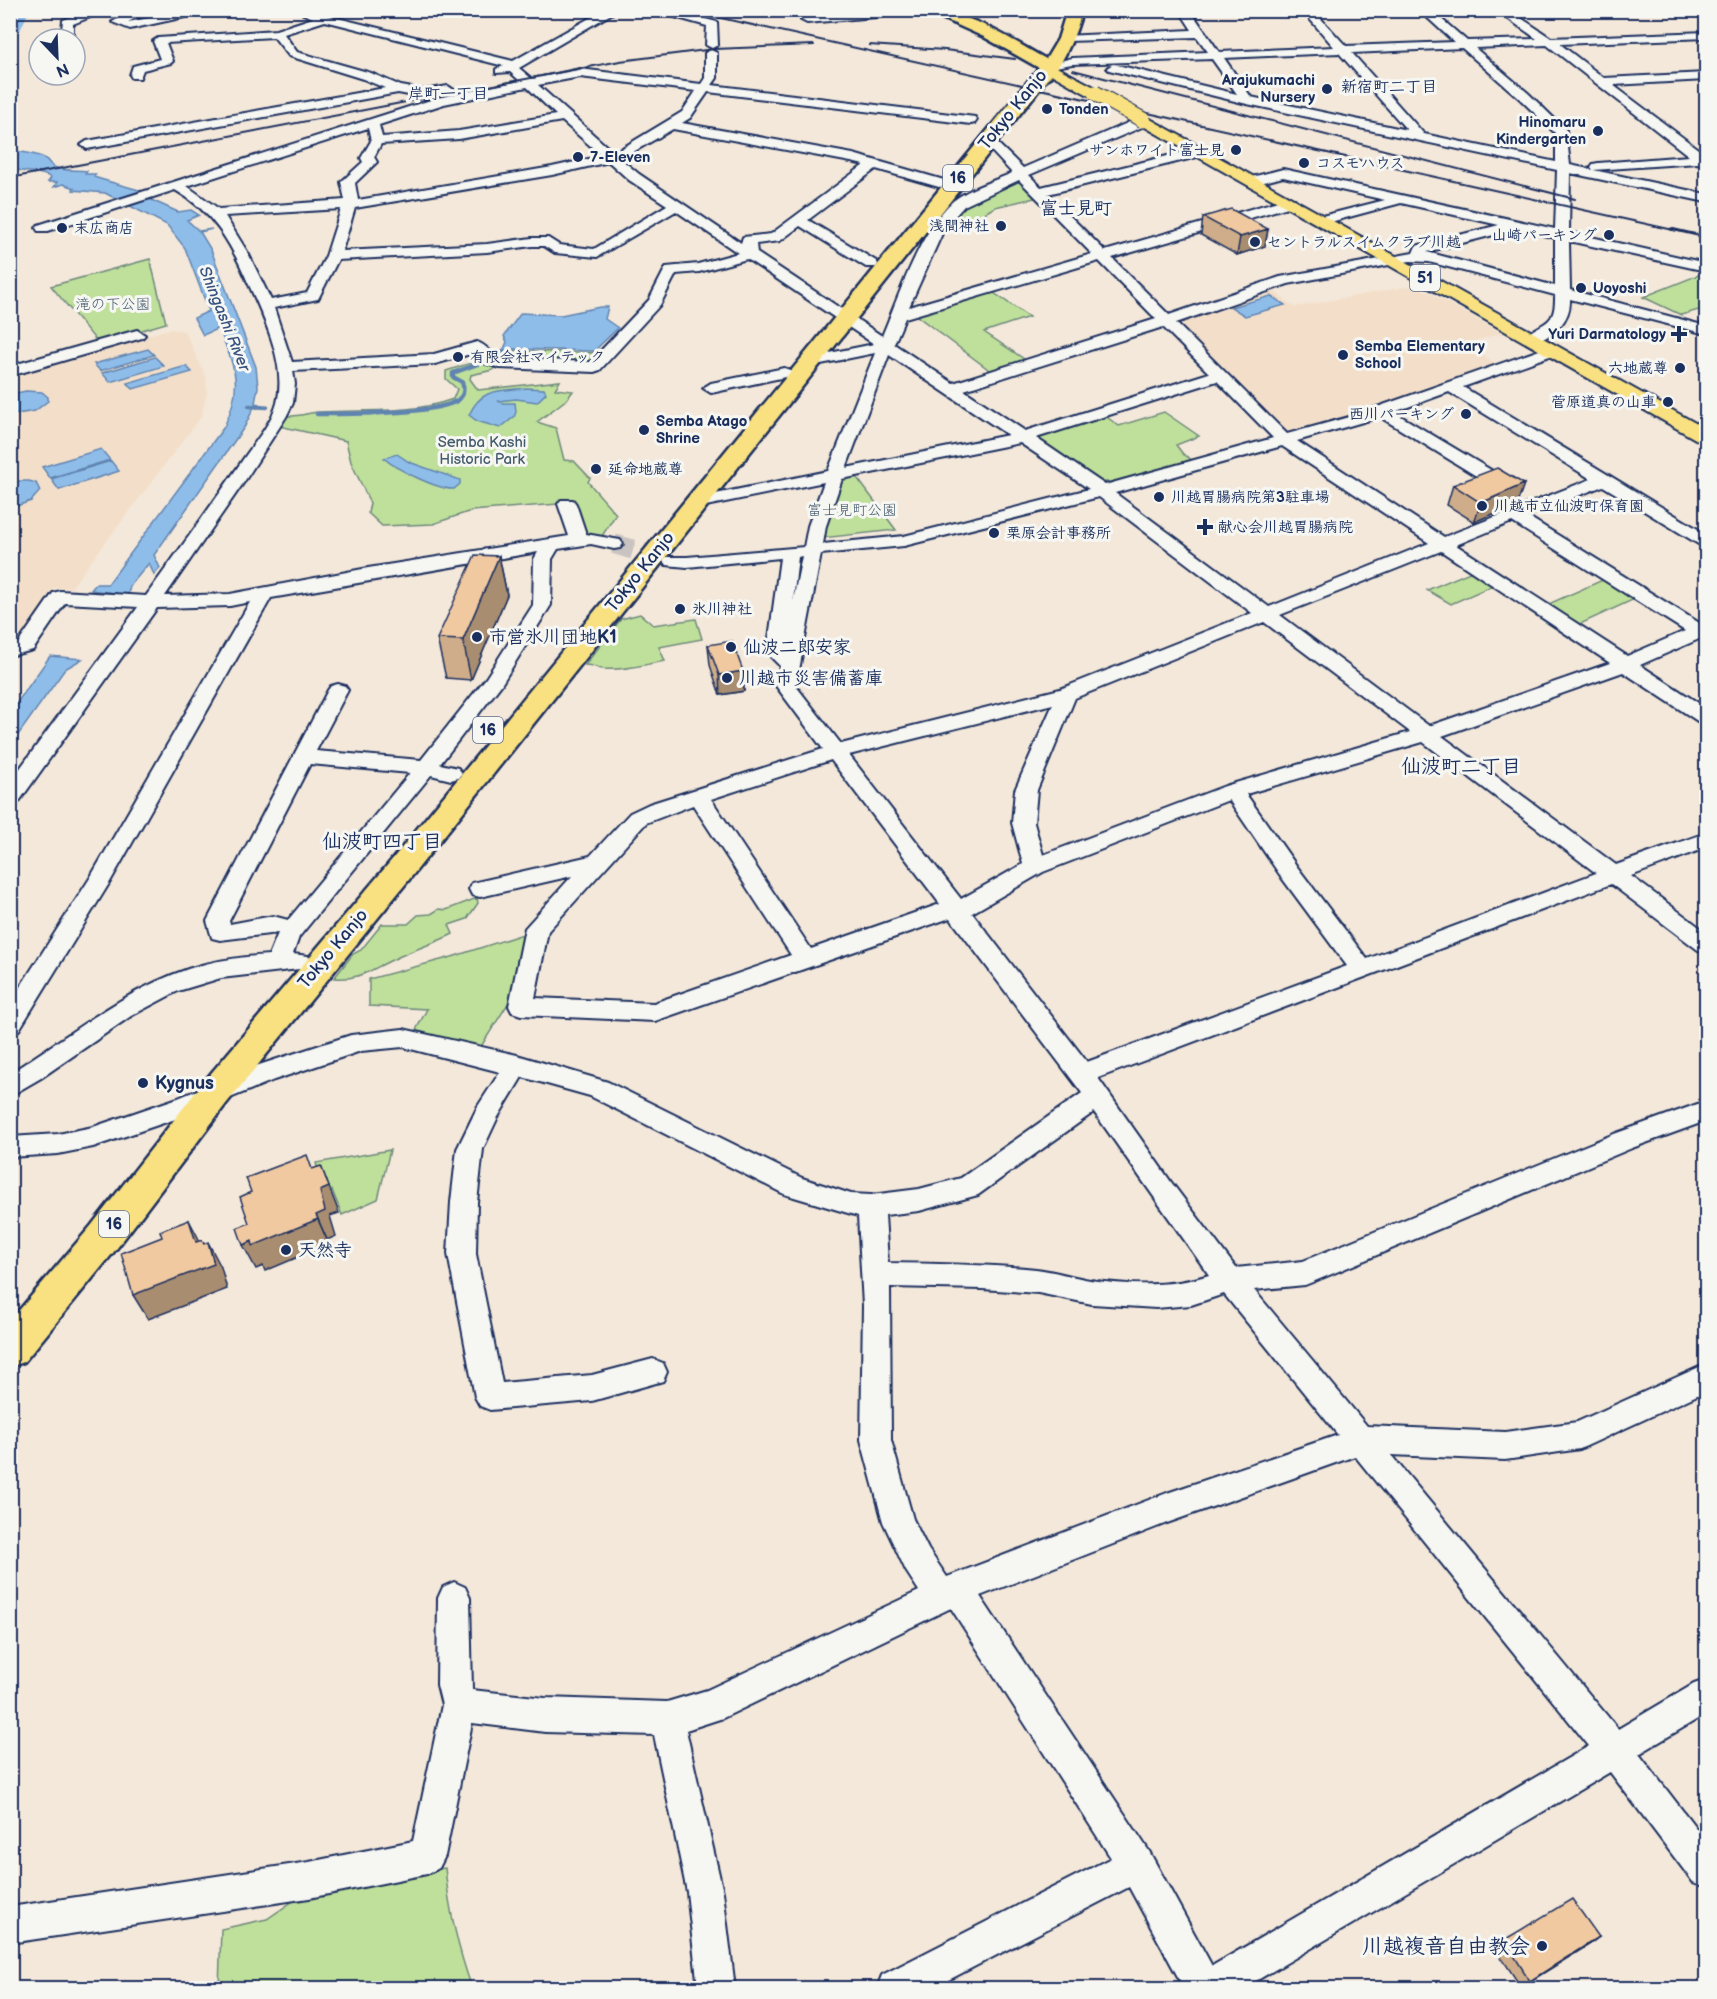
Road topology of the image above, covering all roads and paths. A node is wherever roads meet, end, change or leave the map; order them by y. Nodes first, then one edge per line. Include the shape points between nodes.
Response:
1 (103, 10) edge
2 (146, 10) edge
3 (212, 10) edge
4 (296, 10) edge
5 (613, 10) edge
6 (654, 10) edge
7 (921, 10) edge
8 (931, 10) edge
9 (1066, 10) edge
10 (1075, 10) edge
11 (1184, 10) edge
12 (1307, 10) edge
13 (1424, 10) edge
14 (1501, 10) edge
15 (325, 18) junction
16 (807, 20) dead end
17 (67, 27) edge
18 (277, 33) junction
19 (1200, 33) junction
20 (1707, 35) edge
21 (1067, 38) junction
22 (1550, 42) junction
23 (1465, 45) junction
24 (1051, 46) junction
25 (1014, 47) junction
26 (1342, 51) junction
27 (1217, 56) junction
28 (1088, 62) junction
29 (513, 66) junction
30 (136, 75) dead end
31 (1707, 76) edge
32 (1033, 77) junction
33 (529, 81) junction
34 (1602, 82) junction
35 (705, 87) junction
36 (398, 89) junction
37 (1247, 100) junction
38 (565, 117) junction
39 (971, 120) dead end
40 (1146, 121) junction
41 (373, 124) junction
42 (673, 125) junction
43 (1420, 137) junction
44 (377, 141) junction
45 (87, 145) dead end
46 (999, 147) junction
47 (1200, 152) junction
48 (612, 158) junction
49 (1705, 160) edge
50 (874, 164) junction
51 (1564, 168) junction
52 (1021, 174) junction
53 (1253, 181) junction
54 (939, 183) junction
55 (177, 186) junction
56 (1038, 192) junction
57 (1707, 198) edge
58 (1402, 200) junction
59 (1290, 202) junction
60 (350, 204) junction
61 (676, 204) junction
62 (215, 213) junction
63 (799, 220) junction
64 (1323, 220) junction
65 (1518, 225) junction
66 (43, 228) dead end
67 (1562, 236) junction
68 (750, 254) junction
69 (333, 256) junction
70 (1102, 256) junction
71 (1422, 257) junction
72 (1394, 261) junction
73 (871, 264) junction
74 (1707, 267) edge
75 (1564, 292) junction
76 (265, 305) junction
77 (840, 314) junction
78 (898, 315) junction
79 (1166, 321) junction
80 (1707, 330) edge
81 (137, 335) dead end
82 (1532, 338) junction
83 (885, 346) junction
84 (1553, 350) junction
85 (811, 361) junction
86 (285, 367) junction
87 (10, 371) edge
88 (784, 373) junction
89 (1219, 375) junction
90 (1452, 387) junction
91 (711, 388) dead end
92 (952, 389) junction
93 (1382, 411) junction
94 (1023, 437) junction
95 (1707, 437) edge
96 (1284, 440) junction
97 (1549, 445) junction
98 (1527, 452) dead end
99 (832, 477) junction
100 (1605, 479) junction
101 (1102, 491) junction
102 (696, 503) junction
103 (567, 504) dead end
104 (1538, 506) junction
105 (1514, 516) junction
106 (579, 540) junction
107 (1707, 541) edge
108 (614, 544) tunnel mouth
109 (1442, 544) junction
110 (551, 545) junction
111 (822, 549) dead end
112 (672, 561) tunnel mouth
113 (264, 594) junction
114 (153, 602) junction
115 (1268, 615) junction
116 (1703, 631) edge
117 (10, 650) edge
118 (1626, 664) junction
119 (790, 665) junction
120 (338, 690) dead end
121 (1067, 694) junction
122 (1707, 717) edge
123 (1427, 734) junction
124 (834, 752) junction
125 (303, 757) junction
126 (424, 767) junction
127 (451, 773) junction
128 (1233, 791) junction
129 (698, 796) junction
130 (10, 798) edge
131 (1707, 840) edge
132 (598, 862) junction
133 (1035, 867) junction
134 (1614, 875) junction
135 (480, 889) dead end
136 (958, 909) junction
137 (293, 929) junction
138 (1707, 944) edge
139 (806, 959) junction
140 (288, 963) junction
141 (1363, 970) junction
142 (10, 1024) edge
143 (517, 1065) junction
144 (1089, 1085) junction
145 (10, 1086) edge
146 (200, 1100) junction
147 (1707, 1111) edge
148 (10, 1147) edge
149 (871, 1206) junction
150 (876, 1275) junction
151 (1230, 1280) junction
152 (10, 1316) edge
153 (10, 1350) edge
154 (653, 1372) dead end
155 (1707, 1377) edge
156 (1362, 1440) junction
157 (949, 1593) junction
158 (454, 1598) dead end
159 (1707, 1696) edge
160 (459, 1705) junction
161 (667, 1719) junction
162 (1615, 1751) junction
163 (1136, 1864) junction
164 (1707, 1869) edge
165 (10, 1925) edge
166 (717, 1989) edge
167 (895, 1989) edge
168 (1204, 1989) edge
169 (1210, 1989) edge

1 - 17 street via 67,22
2 - 3 street via 118,22 130,26
4 - 15 street
5 - 29 street
6 - 35 street via 713,24 711,78
7 - 16 street
8 - 25 highway
9 - 24 highway, Tokyo Kanjo / 16
10 - 21 highway, Tokyo Kanjo / 16
11 - 19 street
12 - 26 street
13 - 23 street
14 - 22 street
15 - 18 street
15 - 29 street
18 - 30 street via 162,40 159,41 167,61 137,68
18 - 36 street via 293,54
19 - 21 street
19 - 27 street
20 - 22 street
21 - 32 highway, Tokyo Kanjo / 16
22 - 23 street
22 - 34 street
23 - 26 street
23 - 51 street via 1559,128
24 - 25 highway
24 - 32 highway, Tokyo Kanjo / 16
25 - 32 highway
26 - 27 street
26 - 43 street
27 - 28 street
27 - 37 street
28 - 32 street via 1063,63
28 - 37 street
29 - 33 street
29 - 36 street via 482,79 424,94
31 - 34 street
32 - 40 main road, 51, bridge via 1095,93
32 - 46 highway, Tokyo Kanjo / 16
32 - 54 highway, Tokyo Kanjo / 16
33 - 35 street via 580,73
33 - 38 street
33 - 41 street via 451,98
34 - 49 street
35 - 39 street
35 - 42 street via 688,113
36 - 45 street
37 - 43 street
38 - 44 street via 459,135
38 - 48 street
40 - 47 main road, 51
40 - 52 street
41 - 44 street
41 - 55 street
42 - 48 street
42 - 50 street
43 - 51 street
44 - 60 street via 367,158 371,162 348,182
46 - 52 street
46 - 77 highway, Tokyo Kanjo / 16
47 - 53 main road, 51
47 - 56 street
48 - 60 street
48 - 61 street
49 - 51 street
50 - 54 street
50 - 63 street
51 - 57 street
51 - 67 street
52 - 56 street
52 - 78 street via 954,208 939,226
53 - 58 street via 1283,173
53 - 59 main road, 51
54 - 73 highway, Tokyo Kanjo / 16
55 - 62 street
55 - 66 street
56 - 70 street
58 - 64 street
58 - 65 street
59 - 64 main road, 51
59 - 70 street
60 - 62 street
60 - 69 street
61 - 68 street
61 - 69 street via 597,253 555,249 548,242 532,242
62 - 76 street via 231,236
63 - 68 street via 775,237 748,240
63 - 73 street
64 - 72 main road, 51
65 - 67 street
65 - 71 street via 1421,249
67 - 74 street
67 - 75 street
68 - 77 street
68 - 86 street via 699,268 671,270 655,302 594,367 500,363 488,359 481,344 435,359
69 - 76 street via 313,296
70 - 78 street
70 - 79 street
71 - 72 street
71 - 75 street
72 - 79 street via 1285,280
72 - 82 main road, 51
73 - 77 highway, Tokyo Kanjo / 16
75 - 80 street
75 - 82 street via 1563,310 1556,323
76 - 86 street
77 - 83 street
77 - 85 highway, Tokyo Kanjo / 16
77 - 88 highway, Tokyo Kanjo / 16
78 - 83 street
79 - 89 street
79 - 92 street
81 - 87 street
82 - 84 main road, 51
83 - 85 street
83 - 92 street
83 - 99 street
84 - 90 street
84 - 95 main road, 51
85 - 102 highway, Tokyo Kanjo / 16
86 - 114 street via 288,388 276,422
88 - 91 street
88 - 127 highway, Tokyo Kanjo / 16
89 - 94 street
89 - 96 street
90 - 93 street
90 - 97 street
92 - 94 street
93 - 96 street
93 - 104 street
94 - 99 street
94 - 101 street
96 - 101 street
96 - 109 street
97 - 98 street
97 - 100 street
99 - 102 street
99 - 119 street via 817,526
100 - 104 street
100 - 107 street
101 - 111 street via 904,540
101 - 115 street
102 - 146 highway, Tokyo Kanjo / 16 via 401,869
103 - 106 street
104 - 105 street
105 - 109 street
105 - 116 street
106 - 108 street
106 - 110 street
109 - 115 street
109 - 118 street
110 - 113 street
110 - 126 street via 543,559 542,605 494,681
112 - 119 street via 795,551 777,653
113 - 114 street via 206,602
113 - 142 street via 99,882
114 - 117 street via 60,597 26,646
114 - 130 street
115 - 121 street
115 - 123 street
116 - 118 street
118 - 122 street
118 - 123 street
119 - 124 street via 786,686
120 - 125 street
121 - 124 street
121 - 133 street via 1026,790 1023,822
123 - 128 street
123 - 134 street
124 - 129 street
124 - 136 street
125 - 126 street
125 - 137 street via 218,928 226,933 273,924
126 - 127 street
126 - 137 street
127 - 140 highway, Tokyo Kanjo / 16
128 - 133 street
128 - 141 street
129 - 132 street via 638,818
129 - 139 street
131 - 134 street
132 - 135 street
132 - 139 street via 537,928 521,1006 655,1012
133 - 136 street
134 - 138 street
134 - 141 street
136 - 139 street
136 - 144 street
137 - 140 street
140 - 145 street via 215,970 155,992
140 - 146 highway, Tokyo Kanjo / 16
141 - 144 street via 1210,1029
143 - 146 street via 403,1038 360,1042 265,1073
143 - 149 street via 599,1089 793,1186 851,1205
143 - 154 street via 470,1149 464,1202 462,1254 490,1397 592,1388
144 - 149 street via 969,1187 919,1200
144 - 151 street
146 - 148 street via 93,1137
146 - 152 highway, Tokyo Kanjo / 16
146 - 153 highway, Tokyo Kanjo / 16 via 104,1237
147 - 151 street via 1623,1141 1305,1273
149 - 150 street
150 - 151 street via 982,1276 1038,1281 1092,1292 1156,1296 1191,1293
150 - 157 street via 876,1440 898,1522 917,1560
151 - 156 street
155 - 156 street via 1581,1435 1505,1446
156 - 157 street via 1167,1508
156 - 162 street
157 - 161 street via 711,1706
157 - 163 street
158 - 160 street via 454,1686
159 - 162 street
160 - 161 street via 546,1715
160 - 165 street via 427,1856 309,1880
161 - 166 street via 705,1892
162 - 164 street
162 - 169 street
163 - 167 street
163 - 168 street

